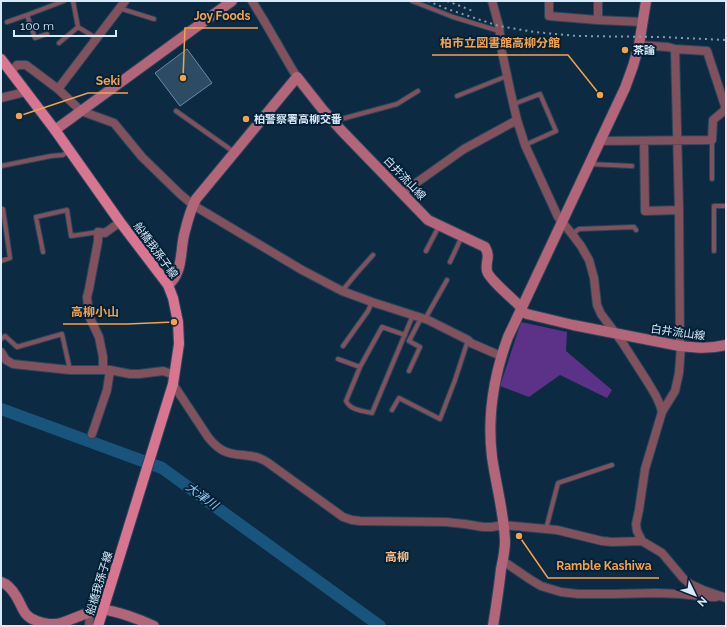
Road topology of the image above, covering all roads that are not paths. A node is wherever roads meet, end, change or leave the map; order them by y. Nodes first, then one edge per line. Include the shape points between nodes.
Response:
1 (64, 1) edge
2 (73, 1) edge
3 (125, 1) edge
4 (232, 1) edge
5 (252, 1) edge
6 (412, 1) edge
7 (492, 1) edge
8 (548, 1) edge
9 (598, 1) edge
10 (646, 1) edge
11 (118, 8) junction
12 (27, 15) junction
13 (154, 19) dead end
14 (598, 20) junction
15 (7, 22) dead end
16 (643, 22) junction
17 (78, 27) junction
18 (499, 31) junction
19 (47, 34) dead end
20 (96, 38) junction
21 (59, 43) dead end
22 (639, 45) junction
23 (675, 49) junction
24 (1, 59) edge
25 (11, 72) junction
26 (508, 76) junction
27 (297, 77) junction
28 (58, 89) junction
29 (418, 91) dead end
30 (25, 92) junction
31 (457, 96) dead end
32 (1, 98) edge
33 (514, 104) junction
34 (726, 109) edge
35 (81, 111) junction
36 (176, 111) dead end
37 (517, 120) junction
38 (334, 122) junction
39 (54, 130) junction
40 (644, 140) junction
41 (678, 140) junction
42 (712, 140) junction
43 (600, 141) junction
44 (525, 144) junction
45 (69, 151) junction
46 (234, 152) junction
47 (588, 164) junction
48 (1, 166) edge
49 (632, 166) dead end
50 (712, 179) dead end
51 (402, 193) junction
52 (193, 205) junction
53 (726, 206) edge
54 (1, 209) edge
55 (679, 210) junction
56 (120, 222) junction
57 (562, 222) junction
58 (439, 225) junction
59 (636, 230) dead end
60 (98, 232) junction
61 (572, 234) junction
62 (462, 236) junction
63 (426, 251) dead end
64 (714, 251) dead end
65 (43, 252) dead end
66 (373, 256) dead end
67 (1, 261) edge
68 (450, 262) dead end
69 (447, 280) dead end
70 (168, 285) junction
71 (342, 291) junction
72 (372, 302) junction
73 (521, 309) junction
74 (420, 318) junction
75 (615, 333) junction
76 (405, 335) junction
77 (1, 339) edge
78 (468, 340) junction
79 (726, 345) edge
80 (343, 346) dead end
81 (681, 346) junction
82 (1, 352) edge
83 (501, 356) junction
84 (338, 359) dead end
85 (360, 367) junction
86 (70, 370) junction
87 (106, 370) junction
88 (409, 371) dead end
89 (174, 380) junction
90 (392, 410) dead end
91 (662, 412) junction
92 (92, 434) dead end
93 (612, 465) dead end
94 (636, 524) junction
95 (503, 525) junction
96 (546, 529) junction
97 (621, 542) junction
98 (642, 542) junction
99 (502, 561) junction
100 (1, 582) edge
101 (724, 597) edge
102 (104, 609) junction
103 (90, 612) junction
104 (90, 626) edge
105 (98, 626) edge
106 (154, 626) edge
107 (493, 626) edge

1 - 12 lane
2 - 17 lane
3 - 11 street
4 - 35 street
5 - 27 street
6 - 18 lane
7 - 18 street
8 - 14 street via 549,16
9 - 14 street
10 - 16 street
11 - 13 lane
11 - 20 street
12 - 15 lane
12 - 19 lane via 36,38
14 - 16 street
16 - 22 street
17 - 20 lane
17 - 21 lane
18 - 26 street
20 - 28 street
22 - 23 street
22 - 43 street via 625,88
23 - 34 street via 708,51
23 - 41 street
24 - 25 main road, 船橋我孫子線
25 - 28 street via 17,65 26,65
25 - 30 main road, 船橋我孫子線
26 - 31 lane
26 - 33 street
27 - 38 street, 白井流山線
27 - 46 street
28 - 35 street
29 - 38 lane via 397,104
30 - 32 street
30 - 39 main road, 船橋我孫子線
33 - 37 street
33 - 44 lane via 540,94 556,132
34 - 42 street via 713,120
35 - 39 street
35 - 52 street via 114,123 142,157
36 - 46 lane
37 - 44 street
37 - 51 street via 464,149
38 - 51 street, 白井流山線
39 - 45 main road, 船橋我孫子線
40 - 41 street
40 - 43 street
40 - 55 street via 645,211
41 - 42 street
41 - 55 street
42 - 50 lane
43 - 47 street
44 - 57 street
45 - 48 lane via 63,155
45 - 56 main road, 船橋我孫子線
46 - 52 street
47 - 49 lane
47 - 57 street
51 - 58 street, 白井流山線 via 428,220
52 - 70 street via 178,271
52 - 71 street
53 - 64 lane via 714,206
54 - 67 lane via 10,258
55 - 81 street
56 - 60 street via 105,232
56 - 70 main road, 船橋我孫子線
57 - 61 street
57 - 73 street
58 - 62 street, 白井流山線
58 - 63 lane
59 - 61 lane via 634,227 579,229
60 - 65 lane via 71,236 67,210 36,217
60 - 87 street via 87,297 89,316 99,338
61 - 75 street via 589,260 597,305
62 - 68 lane
62 - 73 street, 白井流山線 via 485,247 488,252 487,272
66 - 71 lane
69 - 74 lane
70 - 89 main road, 船橋我孫子線 via 178,322 179,344
71 - 72 street
72 - 74 street
72 - 80 lane
73 - 75 street, 白井流山線 via 520,311 527,314
73 - 83 street
74 - 76 lane
74 - 78 street
74 - 88 lane via 409,341 420,347
75 - 81 street, 白井流山線
75 - 91 street via 656,396
76 - 85 lane via 382,327
76 - 85 lane via 372,413 357,410 347,404 346,400
77 - 86 lane via 5,336 17,347 62,334
78 - 83 street
78 - 90 lane via 440,419 399,398
79 - 81 street, 白井流山線 via 712,348
81 - 91 street via 675,391
82 - 86 street via 6,360 13,364
83 - 95 street via 492,400 490,433
84 - 85 lane
86 - 87 street
87 - 89 street via 130,374 163,371
87 - 92 street via 107,390
89 - 95 street via 213,444 226,453 252,456 267,462 343,517 360,521 446,522 483,527
89 - 102 main road, 船橋我孫子線
91 - 94 street via 645,469
93 - 96 lane via 558,483
94 - 97 street via 628,537
94 - 98 street
95 - 96 street
95 - 99 street via 505,543
96 - 97 street via 602,541
97 - 98 street
98 - 101 street via 662,553 690,584
99 - 101 street via 542,586 561,592
99 - 107 street
100 - 103 street via 16,596 24,612 37,621 61,623
102 - 103 street
102 - 105 main road, 船橋我孫子線
102 - 106 street
103 - 104 street

